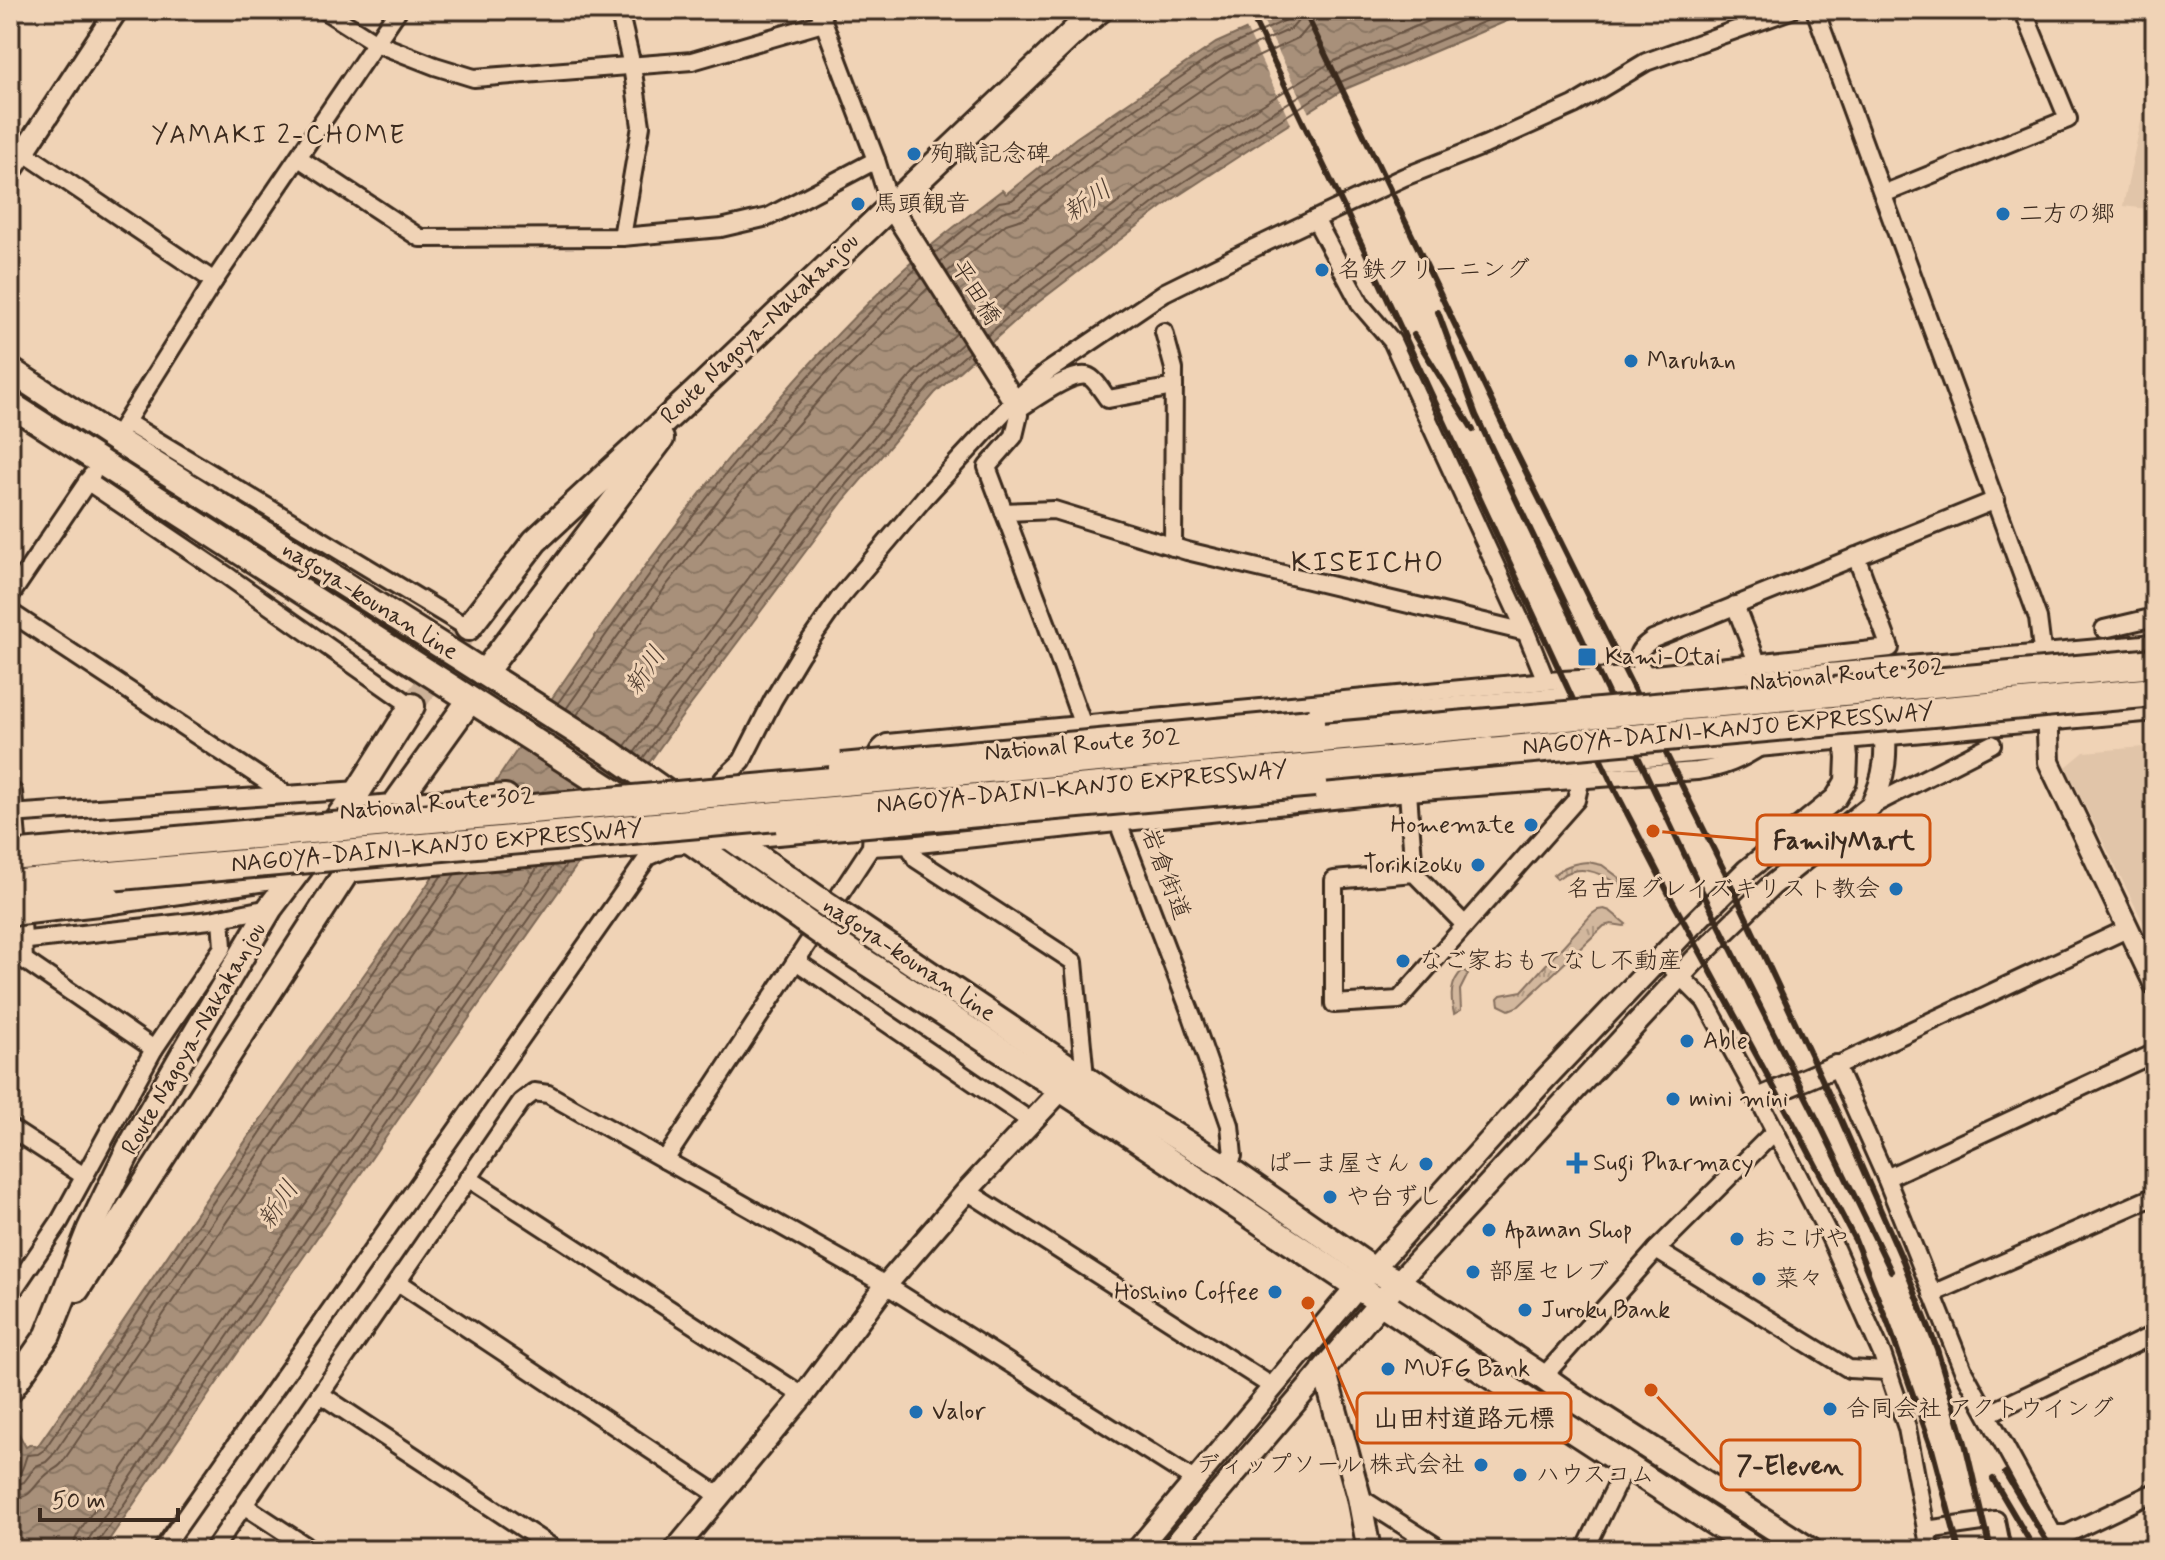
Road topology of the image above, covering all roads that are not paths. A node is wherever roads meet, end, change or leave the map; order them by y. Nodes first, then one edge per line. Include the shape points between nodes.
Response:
1 (117, 10) edge
2 (324, 10) edge
3 (398, 10) edge
4 (619, 10) edge
5 (1100, 10) edge
6 (1791, 10) edge
7 (1815, 10) edge
8 (2023, 10) edge
9 (821, 17) edge
10 (376, 43) junction
11 (632, 66) junction
12 (17, 148) edge
13 (299, 158) junction
14 (876, 160) junction
15 (10, 173) edge
16 (1883, 194) junction
17 (890, 205) junction
18 (1315, 219) junction
19 (622, 237) junction
20 (214, 281) junction
21 (1164, 332) dead end
22 (10, 370) edge
23 (1174, 387) junction
24 (696, 392) junction
25 (1011, 399) junction
26 (10, 404) edge
27 (120, 431) junction
28 (94, 472) junction
29 (1996, 500) junction
30 (1004, 512) junction
31 (1173, 547) junction
32 (1856, 556) junction
33 (10, 596) edge
34 (1735, 605) junction
35 (10, 612) edge
36 (2155, 617) edge
37 (468, 628) joint
38 (2104, 629) dead end
39 (1526, 632) junction
40 (2155, 648) edge
41 (2043, 658) junction
42 (1757, 662) junction
43 (2155, 663) edge
44 (1879, 673) junction
45 (1646, 675) junction
46 (1839, 676) junction
47 (491, 677) junction
48 (1546, 681) junction
49 (1678, 681) junction
50 (2155, 692) edge
51 (476, 704) junction
52 (412, 706) joint
53 (2155, 707) edge
54 (2048, 717) junction
55 (1083, 725) junction
56 (1885, 732) junction
57 (1844, 736) junction
58 (1766, 743) junction
59 (1992, 744) dead end
60 (1581, 778) junction
61 (723, 779) junction
62 (595, 784) junction
63 (654, 785) junction
64 (10, 790) edge
65 (1408, 792) junction
66 (287, 795) junction
67 (359, 800) junction
68 (403, 806) junction
69 (1871, 806) junction
70 (12, 821) edge
71 (1117, 822) junction
72 (727, 835) junction
73 (87, 837) junction
74 (688, 838) junction
75 (10, 844) edge
76 (909, 845) junction
77 (871, 847) junction
78 (10, 856) edge
79 (350, 868) junction
80 (1414, 873) junction
81 (273, 875) junction
82 (10, 885) edge
83 (10, 899) edge
84 (270, 908) junction
85 (10, 911) edge
86 (221, 918) junction
87 (1465, 925) junction
88 (2129, 928) junction
89 (17, 942) edge
90 (1662, 958) junction
91 (228, 960) junction
92 (796, 961) junction
93 (1680, 976) junction
94 (2155, 985) edge
95 (154, 1049) junction
96 (2155, 1053) edge
97 (1836, 1066) junction
98 (1085, 1077) junction
99 (1061, 1090) junction
100 (1758, 1099) junction
101 (1032, 1122) junction
102 (10, 1128) edge
103 (1775, 1131) junction
104 (665, 1160) junction
105 (1227, 1168) junction
106 (84, 1176) junction
107 (468, 1178) junction
108 (1886, 1178) junction
109 (967, 1191) junction
110 (2155, 1196) edge
111 (1656, 1250) junction
112 (1365, 1277) junction
113 (398, 1282) junction
114 (1398, 1282) junction
115 (886, 1285) junction
116 (1932, 1294) junction
117 (10, 1295) edge
118 (1381, 1302) junction
119 (2155, 1334) edge
120 (48, 1335) junction
121 (1304, 1350) joint
122 (1324, 1369) junction
123 (1887, 1371) junction
124 (1543, 1377) junction
125 (1273, 1387) junction
126 (10, 1390) edge
127 (320, 1394) junction
128 (803, 1396) junction
129 (1988, 1414) junction
130 (1626, 1465) junction
131 (1194, 1480) junction
132 (2155, 1492) edge
133 (720, 1496) junction
134 (1359, 1497) junction
135 (245, 1506) junction
136 (1926, 1530) junction
137 (162, 1550) edge
138 (213, 1550) edge
139 (312, 1550) edge
140 (556, 1550) edge
141 (675, 1550) edge
142 (1137, 1550) edge
143 (1170, 1550) edge
144 (1369, 1550) edge
145 (1442, 1550) edge
146 (1585, 1550) edge
147 (1756, 1550) edge
148 (1809, 1550) edge
149 (1930, 1550) edge
150 (2002, 1550) edge

1 - 12 street
2 - 10 street
3 - 10 street
4 - 11 street
5 - 17 main road, Route Nagoya-Nakakanjou
6 - 18 street via 1646,62 1574,105
7 - 16 street
8 - 16 street via 2068,119
9 - 11 street via 692,61
9 - 14 street
10 - 11 street via 474,78
10 - 13 street
11 - 19 street via 641,126
12 - 15 street
12 - 20 street
13 - 19 street via 420,238
13 - 20 street
14 - 17 street
14 - 19 street via 768,217 721,228
16 - 29 street
17 - 24 main road, Route Nagoya-Nakakanjou
17 - 25 street, 平田橋
18 - 25 street via 1165,292
18 - 39 street via 1361,305 1392,341
20 - 27 street
21 - 23 street
22 - 27 main road, nagoya-kounan line
23 - 25 street via 1108,399 1084,375
23 - 31 street
24 - 37 main road, Route Nagoya-Nakakanjou via 535,541
24 - 47 main road
25 - 30 street, 岩倉街道 via 1019,415 1014,436 987,467
25 - 61 street via 839,599 779,689 742,761
26 - 28 main road, nagoya-kounan line
27 - 37 street
27 - 47 main road, nagoya-kounan line
28 - 33 street
28 - 51 main road, nagoya-kounan line
28 - 52 street via 226,575
29 - 32 street
29 - 41 street via 2038,618
30 - 31 street via 1054,510
30 - 55 street, 岩倉街道
31 - 39 street
32 - 34 street
32 - 42 street via 1890,648
34 - 42 street
34 - 45 street via 1640,647 1637,657
35 - 66 street
36 - 38 street
39 - 48 street
40 - 41 highway, National Route 302
41 - 44 highway, National Route 302
41 - 54 street
42 - 49 street
43 - 78 highway, NAGOYA-DAINI-KANJO EXPRESSWAY, bridge
44 - 46 highway, National Route 302
44 - 56 street
45 - 48 street
45 - 49 street
46 - 49 highway, National Route 302
46 - 57 street
47 - 63 main road, nagoya-kounan line
48 - 55 street
49 - 61 highway, National Route 302, bridge via 1311,723
50 - 82 highway, NAGOYA-DAINI-KANJO EXPRESSWAY, bridge
51 - 62 main road, nagoya-kounan line
51 - 68 main road
52 - 67 main road, Route Nagoya-Nakakanjou
53 - 54 highway
54 - 56 highway
54 - 88 street via 2049,762
55 - 71 street, 岩倉街道
55 - 77 street via 887,743 876,757
56 - 57 highway
56 - 69 street via 1886,758
57 - 58 highway
57 - 90 street via 1846,781 1836,798 1747,870
58 - 60 street via 1720,768
58 - 72 highway, bridge
59 - 69 street
60 - 65 street
60 - 87 street via 1576,800
61 - 63 highway, National Route 302
62 - 63 highway, National Route 302
62 - 68 highway, National Route 302
62 - 74 main road, nagoya-kounan line
63 - 72 main road, nagoya-kounan line
64 - 70 street
65 - 71 street
65 - 80 street
66 - 67 street
66 - 70 street
67 - 68 highway, National Route 302
67 - 73 highway, National Route 302
67 - 84 main road, Route Nagoya-Nakakanjou
69 - 93 street via 1771,886
70 - 73 highway
70 - 89 street
71 - 76 street
71 - 105 street, 岩倉街道 via 1230,1125 1233,1156
72 - 74 highway
72 - 98 main road, nagoya-kounan line, bridge
73 - 75 highway, National Route 302
74 - 79 highway
74 - 99 main road, nagoya-kounan line, bridge via 830,939
74 - 137 street via 648,857
76 - 77 street
76 - 98 street via 916,859 1074,962
77 - 92 street
79 - 81 highway
79 - 120 main road
80 - 87 street
80 - 87 street via 1334,880 1334,1004 1399,1000
81 - 83 highway
81 - 85 highway, bridge
84 - 86 street
84 - 91 main road, Route Nagoya-Nakakanjou
86 - 89 street
86 - 91 street
88 - 94 street
88 - 97 street
89 - 95 street via 24,960
90 - 93 street
90 - 112 street
91 - 95 street
91 - 120 main road, Route Nagoya-Nakakanjou via 90,1229
92 - 101 street
92 - 104 street
93 - 100 street via 1705,1001
93 - 114 street
95 - 106 street
96 - 108 street
97 - 100 street
97 - 108 street
98 - 105 main road, nagoya-kounan line
99 - 101 street
99 - 112 main road, nagoya-kounan line
100 - 103 street
101 - 109 street
102 - 106 street
103 - 111 street
103 - 123 street via 1830,1237
104 - 107 street via 548,1094 534,1092 521,1102
104 - 115 street
105 - 112 main road, nagoya-kounan line
106 - 117 street
107 - 113 street
107 - 128 street
108 - 116 street
109 - 115 street
109 - 125 street
110 - 116 street
111 - 123 street via 1849,1369
111 - 124 street
112 - 114 main road, nagoya-kounan line
112 - 118 main road, nagoya-kounan line
112 - 121 main road
113 - 127 street
113 - 133 street
114 - 118 main road
114 - 124 main road, nagoya-kounan line
115 - 128 street
115 - 131 street
116 - 129 street via 1963,1370
118 - 122 main road
118 - 130 main road, nagoya-kounan line
119 - 129 street
120 - 126 main road, Route Nagoya-Nakakanjou
121 - 125 street
122 - 134 main road
122 - 143 street
123 - 136 street via 1907,1428
124 - 148 main road, nagoya-kounan line
125 - 131 street
127 - 135 street
127 - 140 street
128 - 133 street
129 - 132 street via 2053,1534 2067,1534
130 - 146 street
130 - 147 main road, nagoya-kounan line
131 - 142 street
133 - 141 street
134 - 144 main road
134 - 145 street
135 - 138 street
135 - 139 street
136 - 149 street
136 - 150 street via 1996,1520

